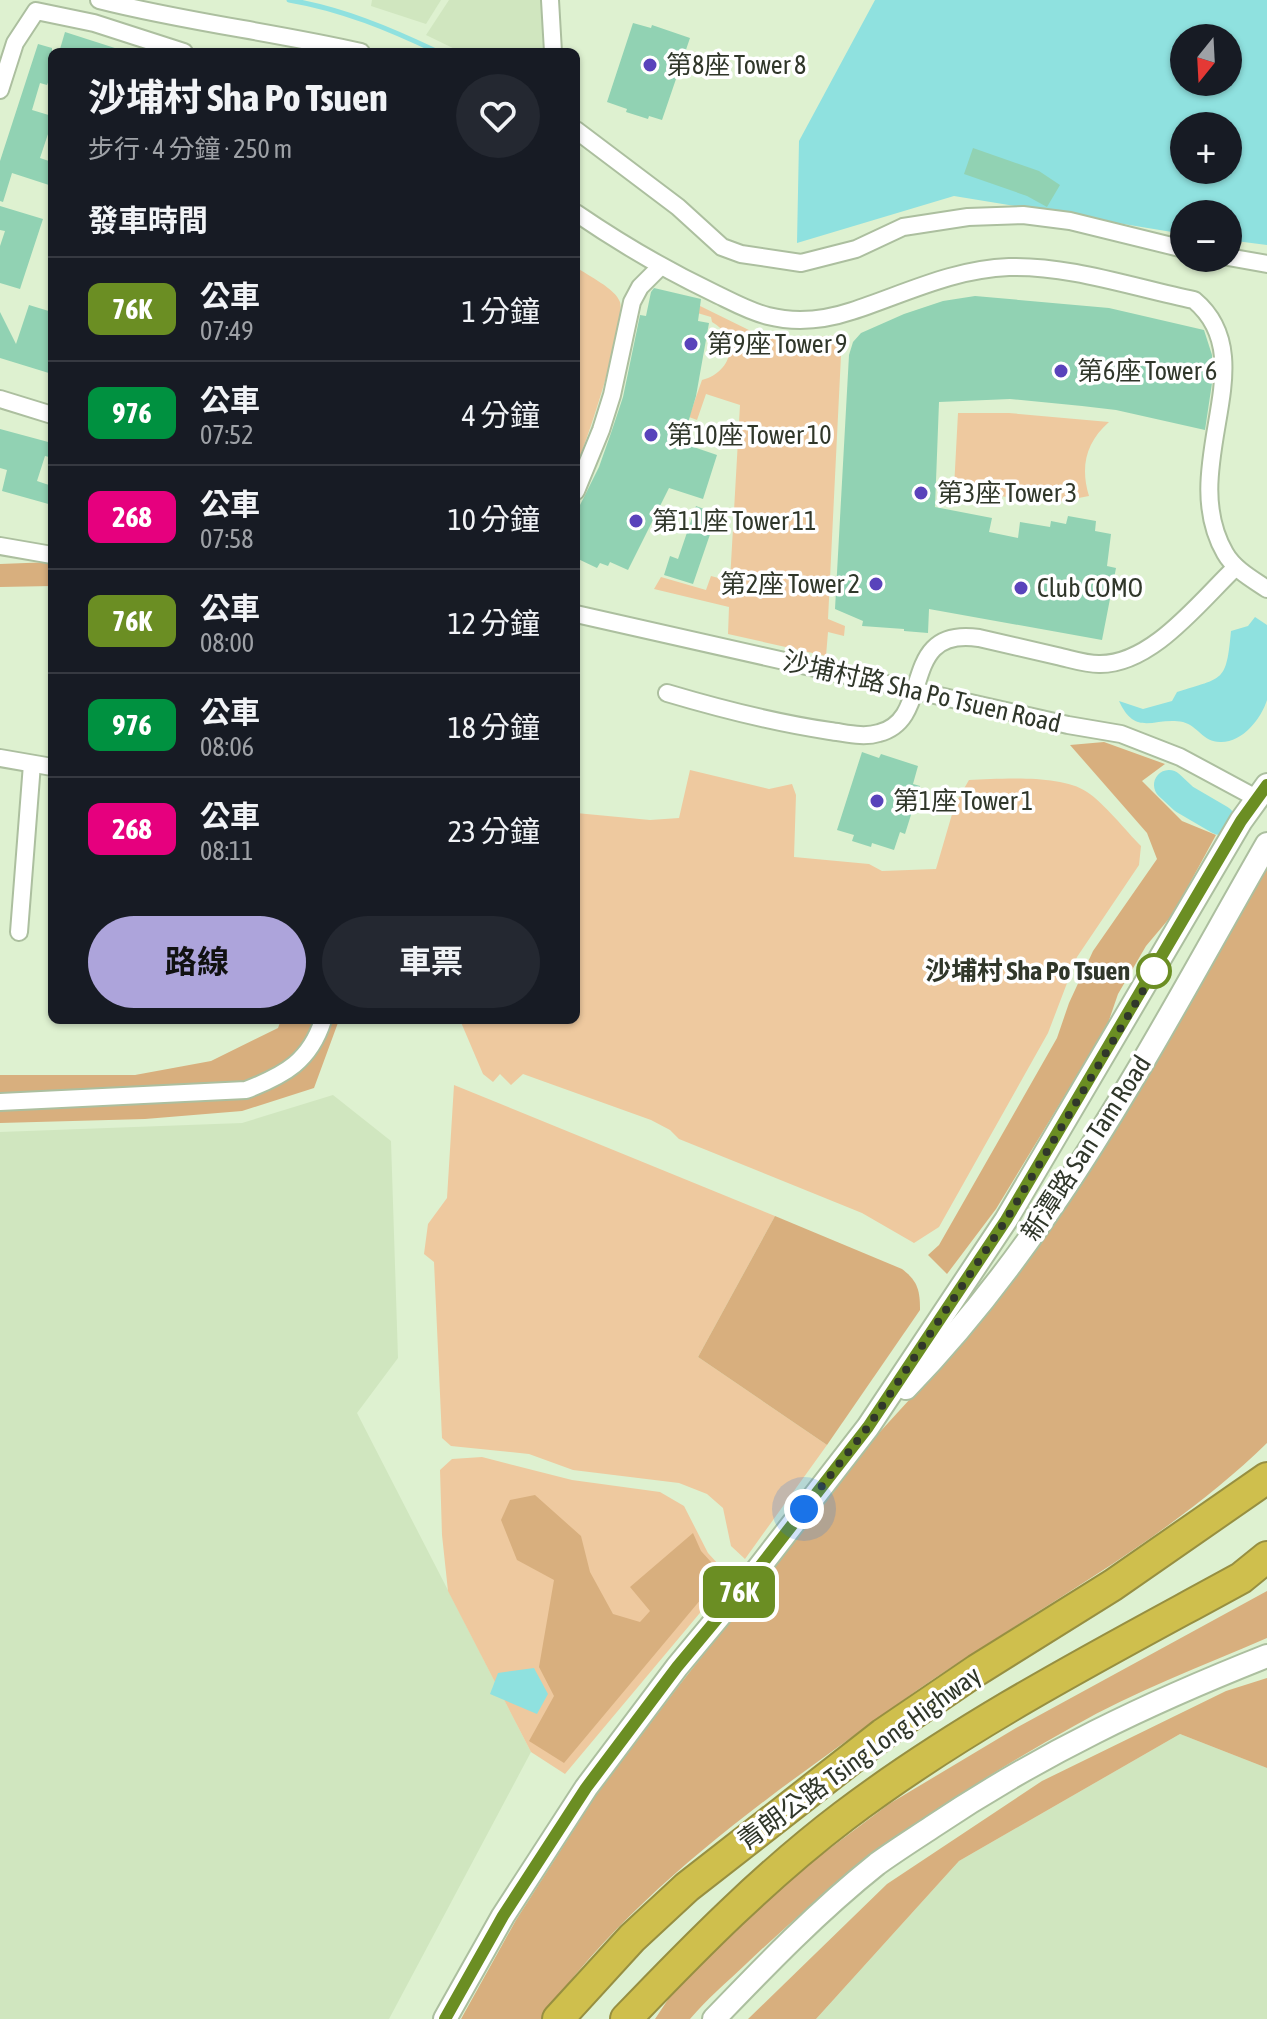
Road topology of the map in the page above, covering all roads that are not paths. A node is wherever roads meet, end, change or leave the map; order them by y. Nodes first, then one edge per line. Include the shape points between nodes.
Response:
1 (99, 0) edge
2 (550, 0) edge
3 (172, 48) edge
4 (344, 48) edge
5 (553, 48) edge
6 (0, 90) edge
7 (580, 133) edge
8 (580, 216) edge
9 (1170, 246) edge
10 (1242, 260) edge
11 (1267, 264) edge
12 (660, 267) junction
13 (1234, 329) dead end
14 (0, 399) edge
15 (48, 414) edge
16 (1229, 449) dead end
17 (580, 481) edge
18 (0, 546) edge
19 (48, 554) edge
20 (1236, 567) junction
21 (1267, 589) edge
22 (580, 615) edge
23 (914, 690) junction
24 (667, 693) dead end
25 (0, 758) edge
26 (32, 764) junction
27 (48, 766) edge
28 (1264, 795) edge
29 (1267, 844) edge
30 (19, 932) dead end
31 (322, 1024) edge
32 (0, 1102) edge
33 (868, 1427) junction
34 (1263, 1480) edge
35 (1267, 1557) edge
36 (1254, 1571) edge
37 (1267, 1656) edge
38 (445, 2019) edge
39 (558, 2019) edge
40 (626, 2019) edge
41 (714, 2019) edge

1 - 4 street
2 - 5 street
3 - 6 street via 36,11 15,43
7 - 9 street via 722,247 741,254 801,263 856,249 903,227 1023,215
8 - 12 street
10 - 11 street
12 - 13 street via 744,308 796,320 849,312 958,274 1036,268 1194,300 1212,308
12 - 17 street via 632,302 612,395
14 - 15 street
16 - 20 street via 1213,500 1218,537
18 - 19 street
20 - 21 street
20 - 23 street via 1161,639 1123,661 1079,662 964,636 949,638 925,658
22 - 23 street, 沙埔村路 Sha Po Tsuen Road
23 - 24 street via 897,724 864,736 758,718
23 - 28 street, 沙埔村路 Sha Po Tsuen Road via 1121,734
25 - 26 street
26 - 27 street
26 - 30 street
28 - 33 street, 新潭路 San Tam Road via 1241,821 1006,1220
29 - 33 street, 新潭路 San Tam Road via 1128,1086 1030,1238 944,1349
31 - 32 street via 302,1060 277,1078 246,1090
33 - 38 street, 新潭路 San Tam Road via 586,1788 503,1916
34 - 39 highway, 青朗公路 Tsing Long Highway via 883,1734 687,1887
35 - 36 highway, 青朗公路 Tsing Long Highway
36 - 40 highway, 青朗公路 Tsing Long Highway via 913,1766 843,1816 724,1919
37 - 41 street via 1142,1707 1053,1751 963,1806 878,1864

